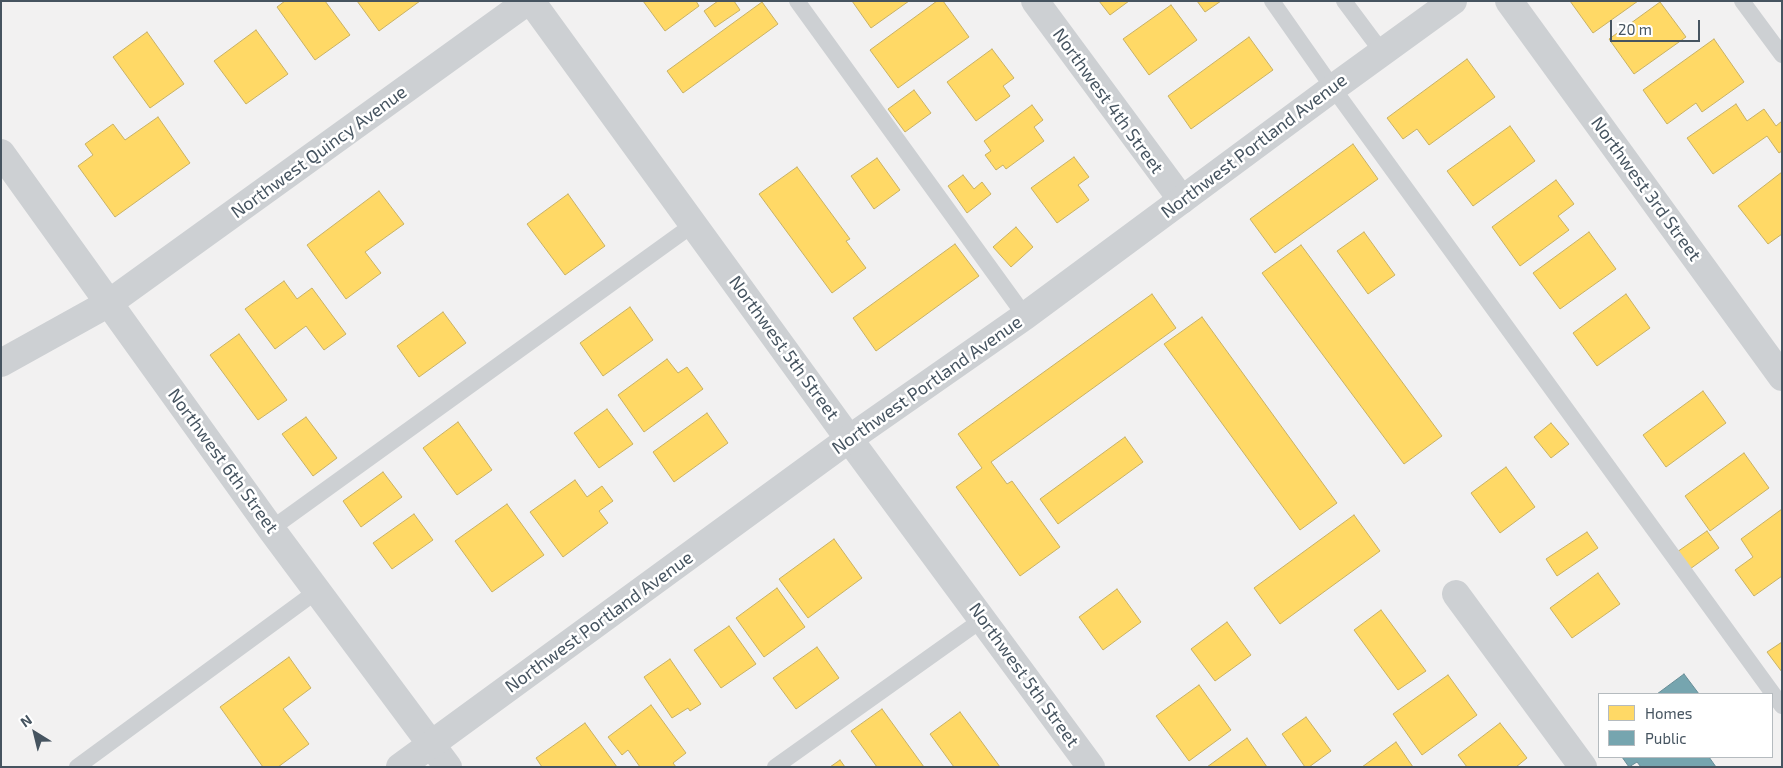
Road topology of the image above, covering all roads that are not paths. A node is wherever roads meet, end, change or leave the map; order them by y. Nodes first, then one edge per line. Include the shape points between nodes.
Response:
1 (530, 1) edge
2 (797, 1) edge
3 (1035, 1) edge
4 (1272, 1) edge
5 (1344, 1) edge
6 (1453, 1) edge
7 (1509, 1) edge
8 (1742, 1) edge
9 (1382, 52) junction
10 (1782, 55) edge
11 (1332, 88) junction
12 (1, 153) edge
13 (1182, 200) junction
14 (694, 224) junction
15 (109, 303) junction
16 (1025, 316) junction
17 (1, 362) edge
18 (1782, 376) edge
19 (849, 440) junction
20 (271, 529) junction
21 (317, 591) junction
22 (1456, 594) dead end
23 (983, 619) junction
24 (1773, 693) edge
25 (1773, 694) edge
26 (1782, 706) edge
27 (431, 744) junction
28 (77, 767) edge
29 (400, 767) edge
30 (448, 767) edge
31 (775, 767) edge
32 (1091, 767) edge
33 (1584, 767) edge

1 - 14 street, Northwest 5th Street
1 - 15 street, Northwest Quincy Avenue
2 - 16 lane
3 - 13 street, Northwest 4th Street
4 - 11 lane
5 - 9 lane
6 - 9 street, Northwest Portland Avenue
7 - 18 street, Northwest 3rd Street
8 - 10 lane
9 - 11 street, Northwest Portland Avenue
11 - 13 street, Northwest Portland Avenue
11 - 24 lane
12 - 15 street, Northwest 6th Street
13 - 16 street, Northwest Portland Avenue
14 - 19 street, Northwest 5th Street
14 - 20 lane
15 - 17 street, Northwest Quincy Avenue
15 - 20 street, Northwest 6th Street
16 - 19 street, Northwest Portland Avenue
19 - 23 street, Northwest 5th Street
19 - 27 street, Northwest Portland Avenue
20 - 21 street, Northwest 6th Street
21 - 27 street, Northwest 6th Street
21 - 28 lane
22 - 33 street
23 - 31 lane
23 - 32 street, Northwest 5th Street
25 - 26 lane
27 - 29 street, Northwest Portland Avenue
27 - 30 street, Northwest 6th Street

